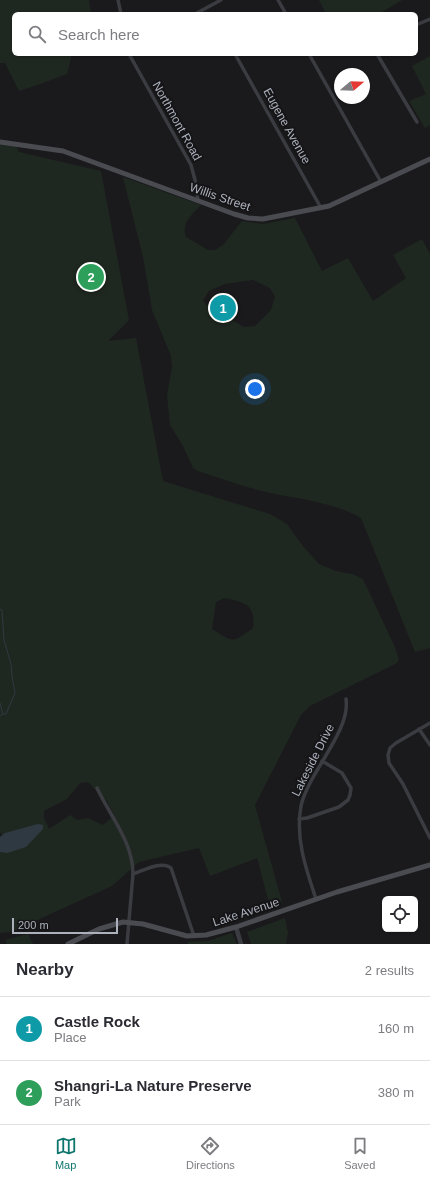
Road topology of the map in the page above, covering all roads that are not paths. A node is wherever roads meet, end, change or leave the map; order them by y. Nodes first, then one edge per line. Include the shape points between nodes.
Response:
1 (118, 0) edge
2 (221, 0) edge
3 (278, 0) edge
4 (120, 12) edge
5 (199, 12) edge
6 (285, 12) edge
7 (430, 19) edge
8 (418, 24) edge
9 (130, 56) edge
10 (236, 56) edge
11 (310, 56) edge
12 (378, 56) edge
13 (417, 122) dead end
14 (0, 142) edge
15 (430, 159) edge
16 (381, 182) junction
17 (198, 200) junction
18 (321, 208) junction
19 (346, 699) dead end
20 (430, 723) edge
21 (419, 730) junction
22 (430, 745) edge
23 (322, 761) junction
24 (97, 788) dead end
25 (299, 819) junction
26 (430, 838) edge
27 (430, 865) edge
28 (133, 874) junction
29 (316, 899) junction
30 (128, 922) junction
31 (236, 927) junction
32 (194, 936) junction
33 (68, 944) edge
34 (127, 944) edge
35 (241, 944) edge

1 - 4 street
2 - 5 street
3 - 6 street
7 - 8 street
9 - 17 street, Northmont Road via 191,165
10 - 18 street, Eugene Avenue
11 - 16 street
12 - 13 street
14 - 17 main road, Willis Street via 63,151
15 - 16 main road, Willis Street
16 - 18 main road, Willis Street
17 - 18 main road, Willis Street via 244,217 259,219
19 - 23 street, Lakeside Drive via 343,722
20 - 21 street
21 - 22 street
21 - 26 street via 396,743 390,748 388,755 389,763 403,784
23 - 25 street, Lakeside Drive via 305,794
23 - 25 street via 342,773 351,788 350,795 348,800 338,807
24 - 28 street via 127,844
25 - 29 street, Lakeside Drive via 304,865
27 - 29 main road, Lake Avenue
28 - 30 street
28 - 32 street via 158,866 166,865 170,868
29 - 31 main road, Lake Avenue
30 - 32 main road, Lake Avenue
30 - 33 main road, Lake Avenue via 106,926
30 - 34 street
31 - 32 main road, Lake Avenue
31 - 35 street

